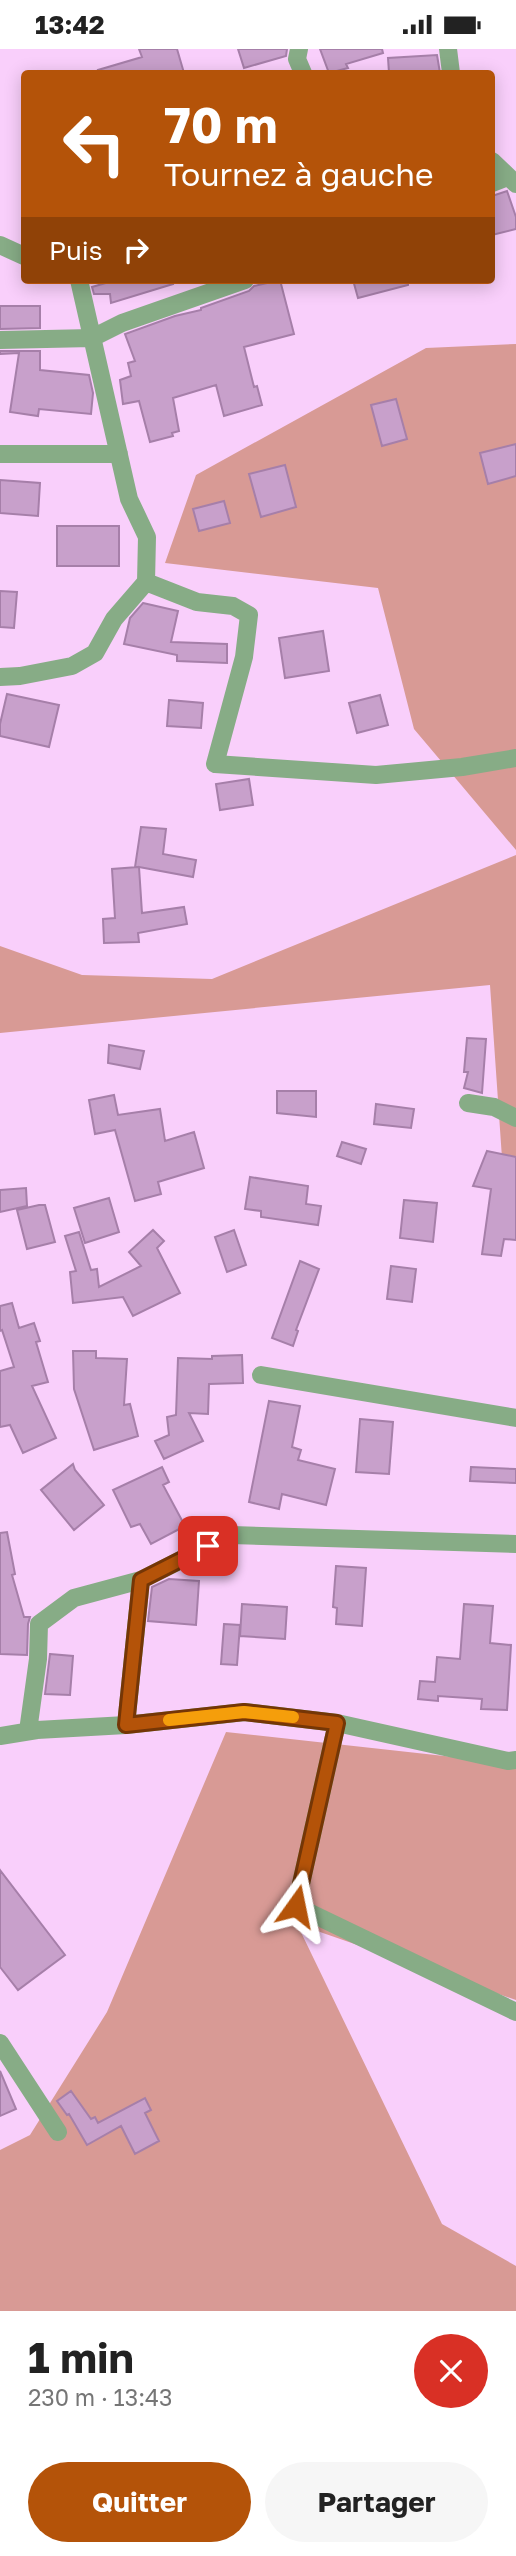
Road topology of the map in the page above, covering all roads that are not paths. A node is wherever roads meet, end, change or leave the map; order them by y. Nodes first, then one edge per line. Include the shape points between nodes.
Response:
1 (299, 49) edge
2 (448, 49) edge
3 (302, 70) edge
4 (451, 70) edge
5 (495, 166) edge
6 (505, 181) edge
7 (0, 246) edge
8 (21, 255) edge
9 (80, 284) edge
10 (234, 284) edge
11 (92, 338) junction
12 (0, 340) edge
13 (0, 454) edge
14 (119, 454) junction
15 (146, 582) junction
16 (0, 677) edge
17 (516, 758) edge
18 (467, 1103) dead end
19 (516, 1118) edge
20 (261, 1375) dead end
21 (516, 1418) edge
22 (516, 1544) edge
23 (141, 1580) junction
24 (337, 1723) junction
25 (126, 1725) junction
26 (28, 1731) junction
27 (0, 1736) edge
28 (516, 1760) edge
29 (516, 2012) edge
30 (0, 2043) edge
31 (58, 2132) dead end

1 - 3 street
2 - 4 street
5 - 6 street
7 - 8 street
9 - 11 street
10 - 11 street
11 - 12 street
11 - 14 street
13 - 14 street
14 - 15 street via 129,499 147,537
15 - 16 street via 114,619 95,653 72,666
15 - 17 street via 197,602 233,606 250,615 244,657 215,764 376,775
18 - 19 street via 494,1107
20 - 21 street
22 - 23 street via 231,1535
23 - 25 street
23 - 26 street via 74,1598 39,1624
24 - 25 street via 244,1712
24 - 28 street
24 - 29 street via 296,1906
25 - 26 street
26 - 27 street
30 - 31 street

